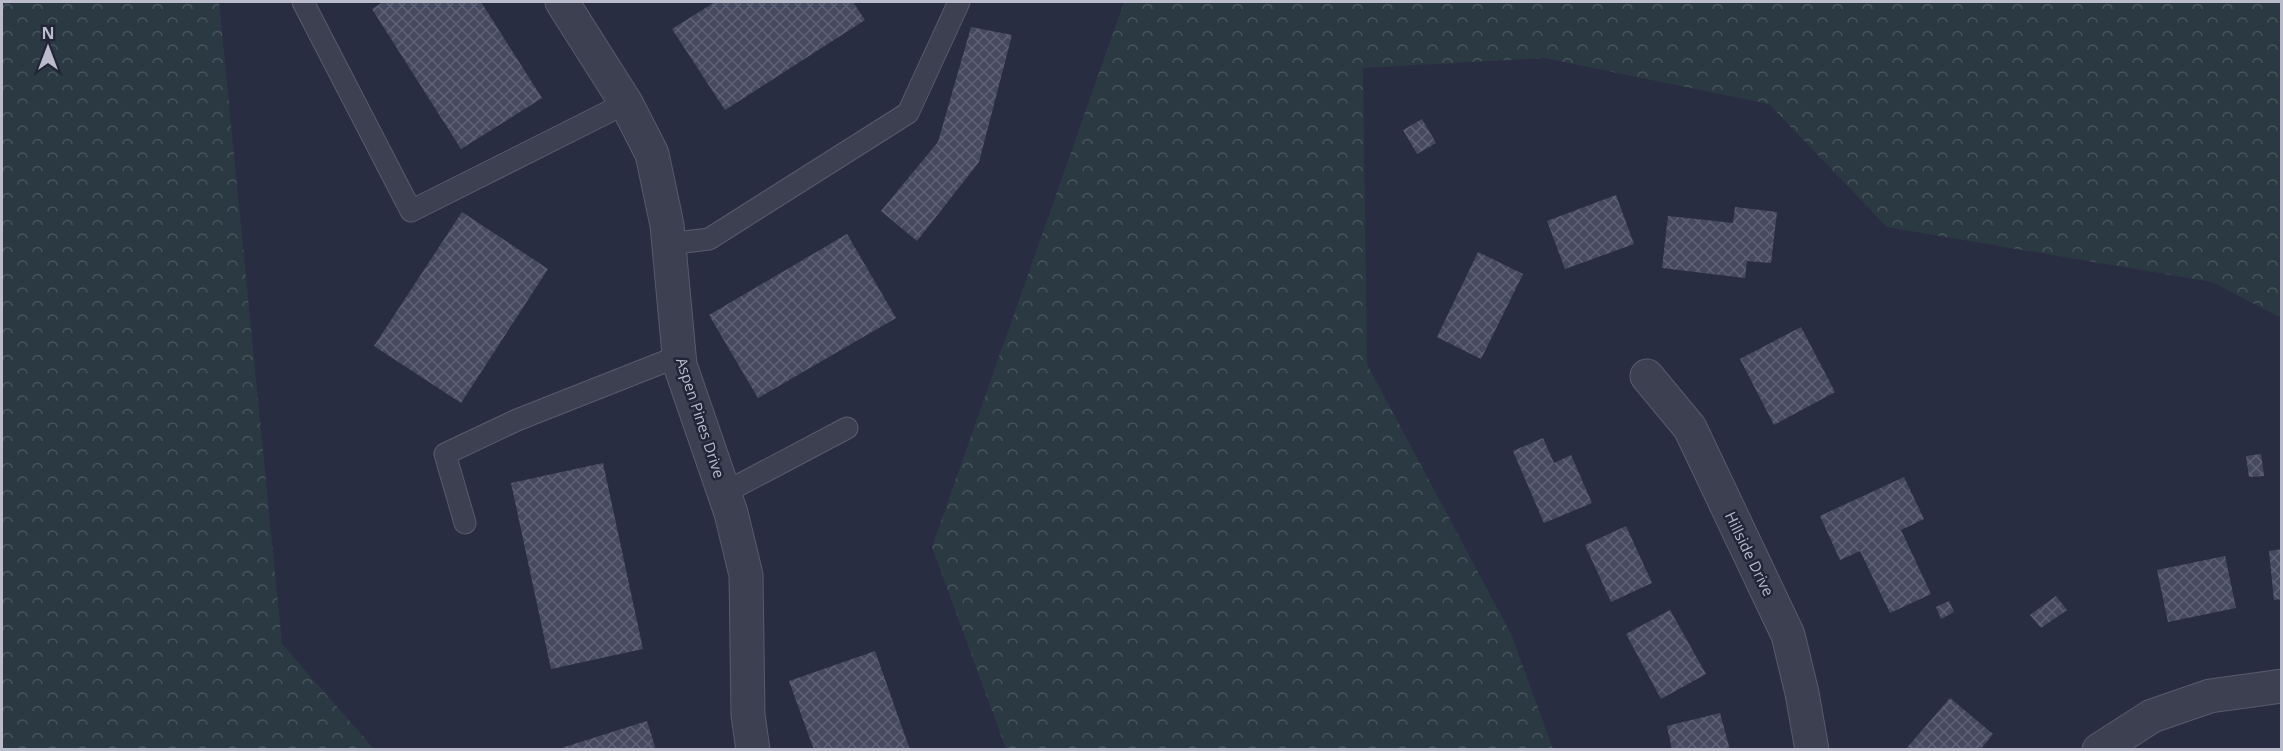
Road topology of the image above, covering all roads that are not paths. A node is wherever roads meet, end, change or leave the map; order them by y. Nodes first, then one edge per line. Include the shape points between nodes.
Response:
1 (303, 2) edge
2 (562, 2) edge
3 (959, 2) edge
4 (626, 103) junction
5 (668, 244) junction
6 (679, 356) junction
7 (1647, 376) dead end
8 (847, 428) dead end
9 (724, 493) junction
10 (465, 523) dead end
11 (2282, 686) edge
12 (753, 750) edge
13 (1812, 750) edge
14 (2099, 750) edge

1 - 4 lane via 411,211
2 - 4 street, Aspen Pines Drive
3 - 5 lane via 908,113 709,239
4 - 5 street, Aspen Pines Drive via 651,154
5 - 6 street, Aspen Pines Drive
6 - 9 street, Aspen Pines Drive
6 - 10 lane via 516,420 446,454
7 - 13 street, Hillside Drive via 1690,428 1788,635
8 - 9 lane
9 - 12 street, Aspen Pines Drive via 746,575 748,715
11 - 14 street via 2210,696 2152,716

